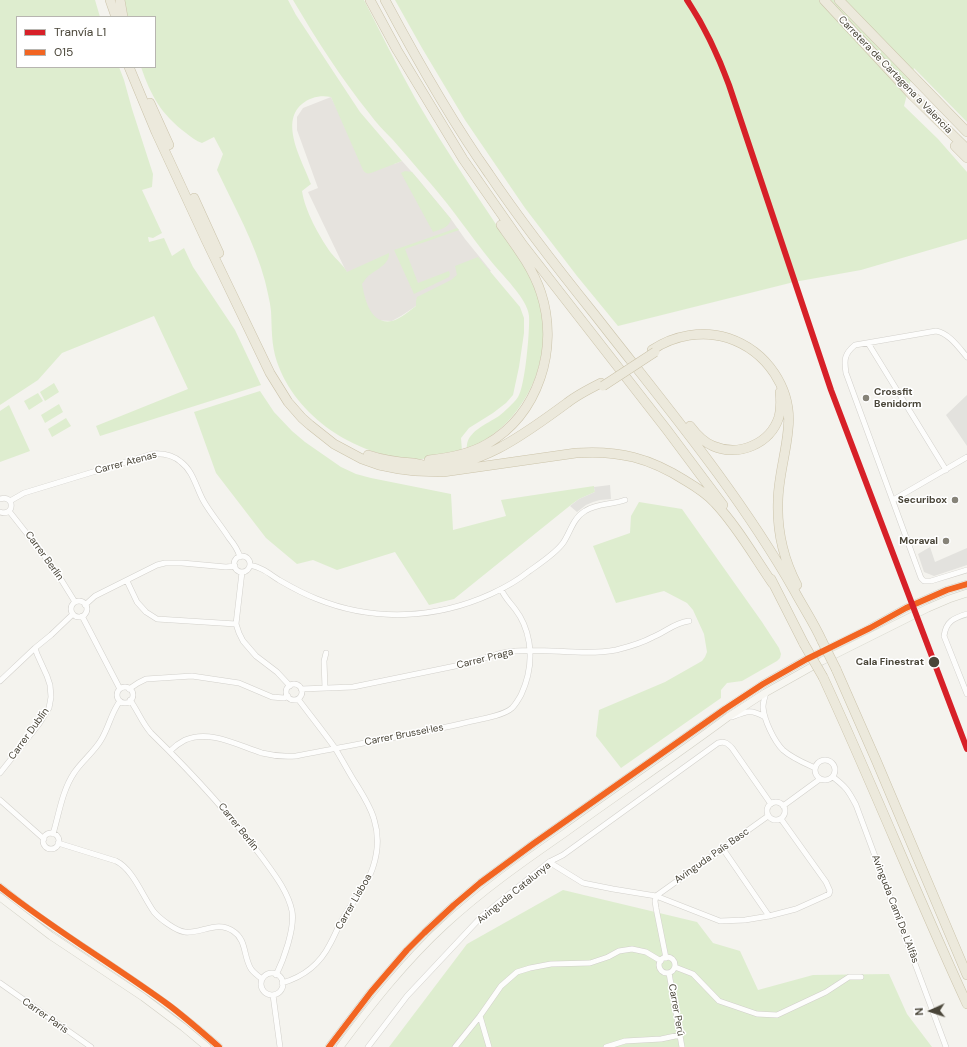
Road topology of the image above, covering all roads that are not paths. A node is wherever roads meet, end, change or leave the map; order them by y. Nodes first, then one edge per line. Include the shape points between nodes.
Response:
1 (104, 0) edge
2 (110, 0) edge
3 (120, 0) edge
4 (370, 0) edge
5 (386, 0) edge
6 (824, 0) edge
7 (839, 0) edge
8 (109, 16) edge
9 (116, 16) edge
10 (124, 16) edge
11 (397, 50) junction
12 (129, 68) edge
13 (135, 68) edge
14 (913, 96) junction
15 (967, 132) edge
16 (967, 149) edge
17 (967, 158) edge
18 (868, 343) junction
19 (654, 351) junction
20 (967, 357) edge
21 (602, 384) junction
22 (669, 408) junction
23 (967, 457) edge
24 (414, 463) junction
25 (427, 470) junction
26 (946, 470) junction
27 (0, 499) edge
28 (625, 500) dead end
29 (893, 500) junction
30 (10, 501) junction
31 (9, 511) junction
32 (0, 512) edge
33 (240, 557) junction
34 (250, 565) junction
35 (235, 566) junction
36 (967, 570) edge
37 (242, 572) junction
38 (127, 581) junction
39 (773, 584) junction
40 (967, 584) edge
41 (501, 589) junction
42 (967, 594) edge
43 (75, 602) junction
44 (85, 605) junction
45 (73, 614) junction
46 (967, 614) edge
47 (82, 616) junction
48 (689, 621) dead end
49 (236, 624) junction
50 (815, 627) junction
51 (35, 648) junction
52 (530, 650) junction
53 (326, 653) dead end
54 (0, 682) edge
55 (290, 686) junction
56 (325, 688) junction
57 (120, 689) junction
58 (129, 689) junction
59 (301, 689) junction
60 (766, 692) junction
61 (967, 694) edge
62 (288, 696) junction
63 (298, 699) junction
64 (130, 700) junction
65 (120, 701) junction
66 (765, 717) junction
67 (726, 719) junction
68 (335, 748) junction
69 (170, 751) junction
70 (816, 768) junction
71 (0, 773) edge
72 (833, 778) junction
73 (820, 779) junction
74 (0, 800) edge
75 (771, 804) junction
76 (783, 806) junction
77 (768, 816) junction
78 (781, 818) junction
79 (54, 834) junction
80 (44, 838) junction
81 (58, 844) junction
82 (723, 849) junction
83 (549, 862) junction
84 (0, 887) edge
85 (656, 896) junction
86 (0, 897) edge
87 (770, 916) junction
88 (44, 921) junction
89 (40, 928) junction
90 (663, 959) junction
91 (675, 967) junction
92 (669, 973) junction
93 (276, 975) junction
94 (967, 975) edge
95 (861, 977) dead end
96 (262, 980) junction
97 (0, 983) edge
98 (282, 983) junction
99 (273, 995) junction
100 (967, 1004) edge
101 (480, 1016) junction
102 (680, 1035) junction
103 (91, 1047) edge
104 (207, 1047) edge
105 (219, 1047) edge
106 (280, 1047) edge
107 (329, 1047) edge
108 (340, 1047) edge
109 (368, 1047) edge
110 (454, 1047) edge
111 (489, 1047) edge
112 (606, 1047) edge
113 (682, 1047) edge
114 (946, 1047) edge

1 - 8 highway
2 - 9 highway
3 - 10 highway
4 - 11 highway
5 - 22 highway via 433,87 489,174 541,246
6 - 14 highway, Carretera de Cartagena a Valencia
7 - 15 highway, Carretera de Cartagena a Valencia
11 - 24 highway via 414,87 436,124 532,271 544,301 548,326 547,355 542,376 529,403 506,431 490,443 468,452
11 - 39 highway via 463,159 501,214 715,494
12 - 25 highway via 206,240 270,373 288,402 317,431 352,454 378,465
13 - 24 highway via 272,367 286,391 315,424 346,445 373,457
14 - 16 highway, Carretera de Cartagena a Valencia
14 - 17 highway via 935,126
18 - 20 street via 932,331 942,332
18 - 26 street
18 - 29 street via 855,345 849,350 844,362
19 - 21 highway, bridge
19 - 22 highway via 696,338 716,339 735,345 758,359 769,371 779,388 781,402 779,417 769,434 759,443 738,450 708,444
19 - 50 highway via 663,344 683,337 700,334 717,336 753,350 768,364 780,381 786,398 789,420 779,488 779,525 794,580
21 - 24 highway via 568,402 547,418 487,454 452,464 427,466
21 - 25 highway via 495,454 471,463
22 - 50 highway via 751,519
23 - 26 street
25 - 39 highway via 450,471 592,452 612,453 659,465 697,488 714,502 732,523
26 - 29 street
27 - 30 street
28 - 41 street via 585,510 559,548
29 - 36 street via 924,581
30 - 31 street
30 - 33 street, Carrer Atenas via 24,493 161,453 175,458 186,466 204,501
31 - 32 street
31 - 43 street, Carrer Berlín via 44,554
33 - 34 street via 246,558
33 - 35 street via 236,560
34 - 37 street
34 - 41 street via 262,568 318,599 344,608 381,614 436,612 469,603
35 - 37 street
35 - 38 street via 165,563
37 - 49 street
38 - 44 street via 98,595
38 - 49 street via 137,602 151,617
39 - 100 highway, bridge via 823,677
40 - 107 main road via 906,608 751,691 490,876 407,950
41 - 52 street, Carrer Brussel·les via 524,624
42 - 60 main road via 909,617
43 - 44 street
43 - 45 street via 71,607
44 - 47 street via 86,610
45 - 47 street via 77,617
45 - 51 street
46 - 61 street via 951,621 945,628 944,636
47 - 57 street
48 - 52 street, Carrer Praga via 679,623 648,640 616,650 580,653
49 - 55 street via 249,649
50 - 94 highway, bridge via 836,668
51 - 54 street
51 - 71 street, Carrer Dublín via 50,684 49,708
52 - 56 street, Carrer Praga via 505,652 465,664 353,687
52 - 68 street, Carrer Brussel·les via 526,684 517,702 507,712 428,731
53 - 56 street
55 - 59 street via 297,685
55 - 62 street via 287,690
56 - 59 street, Carrer Praga
57 - 58 street
57 - 65 street via 117,692
58 - 62 street via 146,679 192,676 239,683 272,697
58 - 64 street via 132,694
59 - 63 street
60 - 66 street via 763,707
60 - 67 main road
62 - 63 street via 293,700
63 - 68 street, Carrer Lisboa
64 - 65 street
64 - 69 street, Carrer Berlín via 148,729
65 - 79 street via 113,711 102,739 71,777 62,799
66 - 67 street via 750,711
66 - 70 street via 783,749 796,759
67 - 108 main road via 507,874 465,907 404,966
68 - 69 street, Carrer Brussel·les via 296,756 282,756 262,753 223,739 198,737 184,740
68 - 98 street, Carrer Lisboa via 371,810 377,836 373,869 324,955 304,974
69 - 93 street, Carrer Berlín via 240,829 288,898 292,910 290,939
70 - 72 street via 822,760 829,761 835,768
70 - 73 street via 816,774
72 - 73 street
72 - 114 street, Avinguda Camí De L'Alfàs via 845,786 856,805
73 - 76 street
74 - 80 street
75 - 76 street via 778,803
75 - 77 street via 767,810
75 - 83 street, Avinguda Catalunya via 732,748 726,743 718,743 563,855
76 - 78 street via 784,814
77 - 78 street via 772,820
77 - 82 street, Avinguda País Basc
78 - 87 street via 830,891 825,896
79 - 80 street
79 - 81 street via 58,838
80 - 81 street via 43,844 48,849
81 - 96 street via 121,863 158,917 177,929 185,932 212,927 232,930 243,943 251,969
82 - 85 street, Avinguda País Basc
82 - 87 street
83 - 85 street via 583,883
83 - 109 street, Avinguda Catalunya via 482,916 407,996
84 - 88 main road
85 - 87 street via 720,921
85 - 90 street
86 - 89 main road
88 - 89 main road
88 - 105 main road via 183,1016
89 - 104 main road via 143,997
90 - 91 street via 672,959
90 - 92 street via 661,970
90 - 101 street via 632,949 619,951 590,963 551,964 523,970 501,986
91 - 92 street
91 - 95 street via 693,974 719,1001 757,1014 777,1014 826,992 849,977
92 - 102 street, Carrer Perú
93 - 96 street via 268,974
93 - 98 street
96 - 99 street via 262,989
97 - 103 street, Carrer París
98 - 99 street via 280,991
99 - 106 street
101 - 110 street
101 - 111 street
102 - 112 street via 625,1041
102 - 113 street, Carrer Perú

